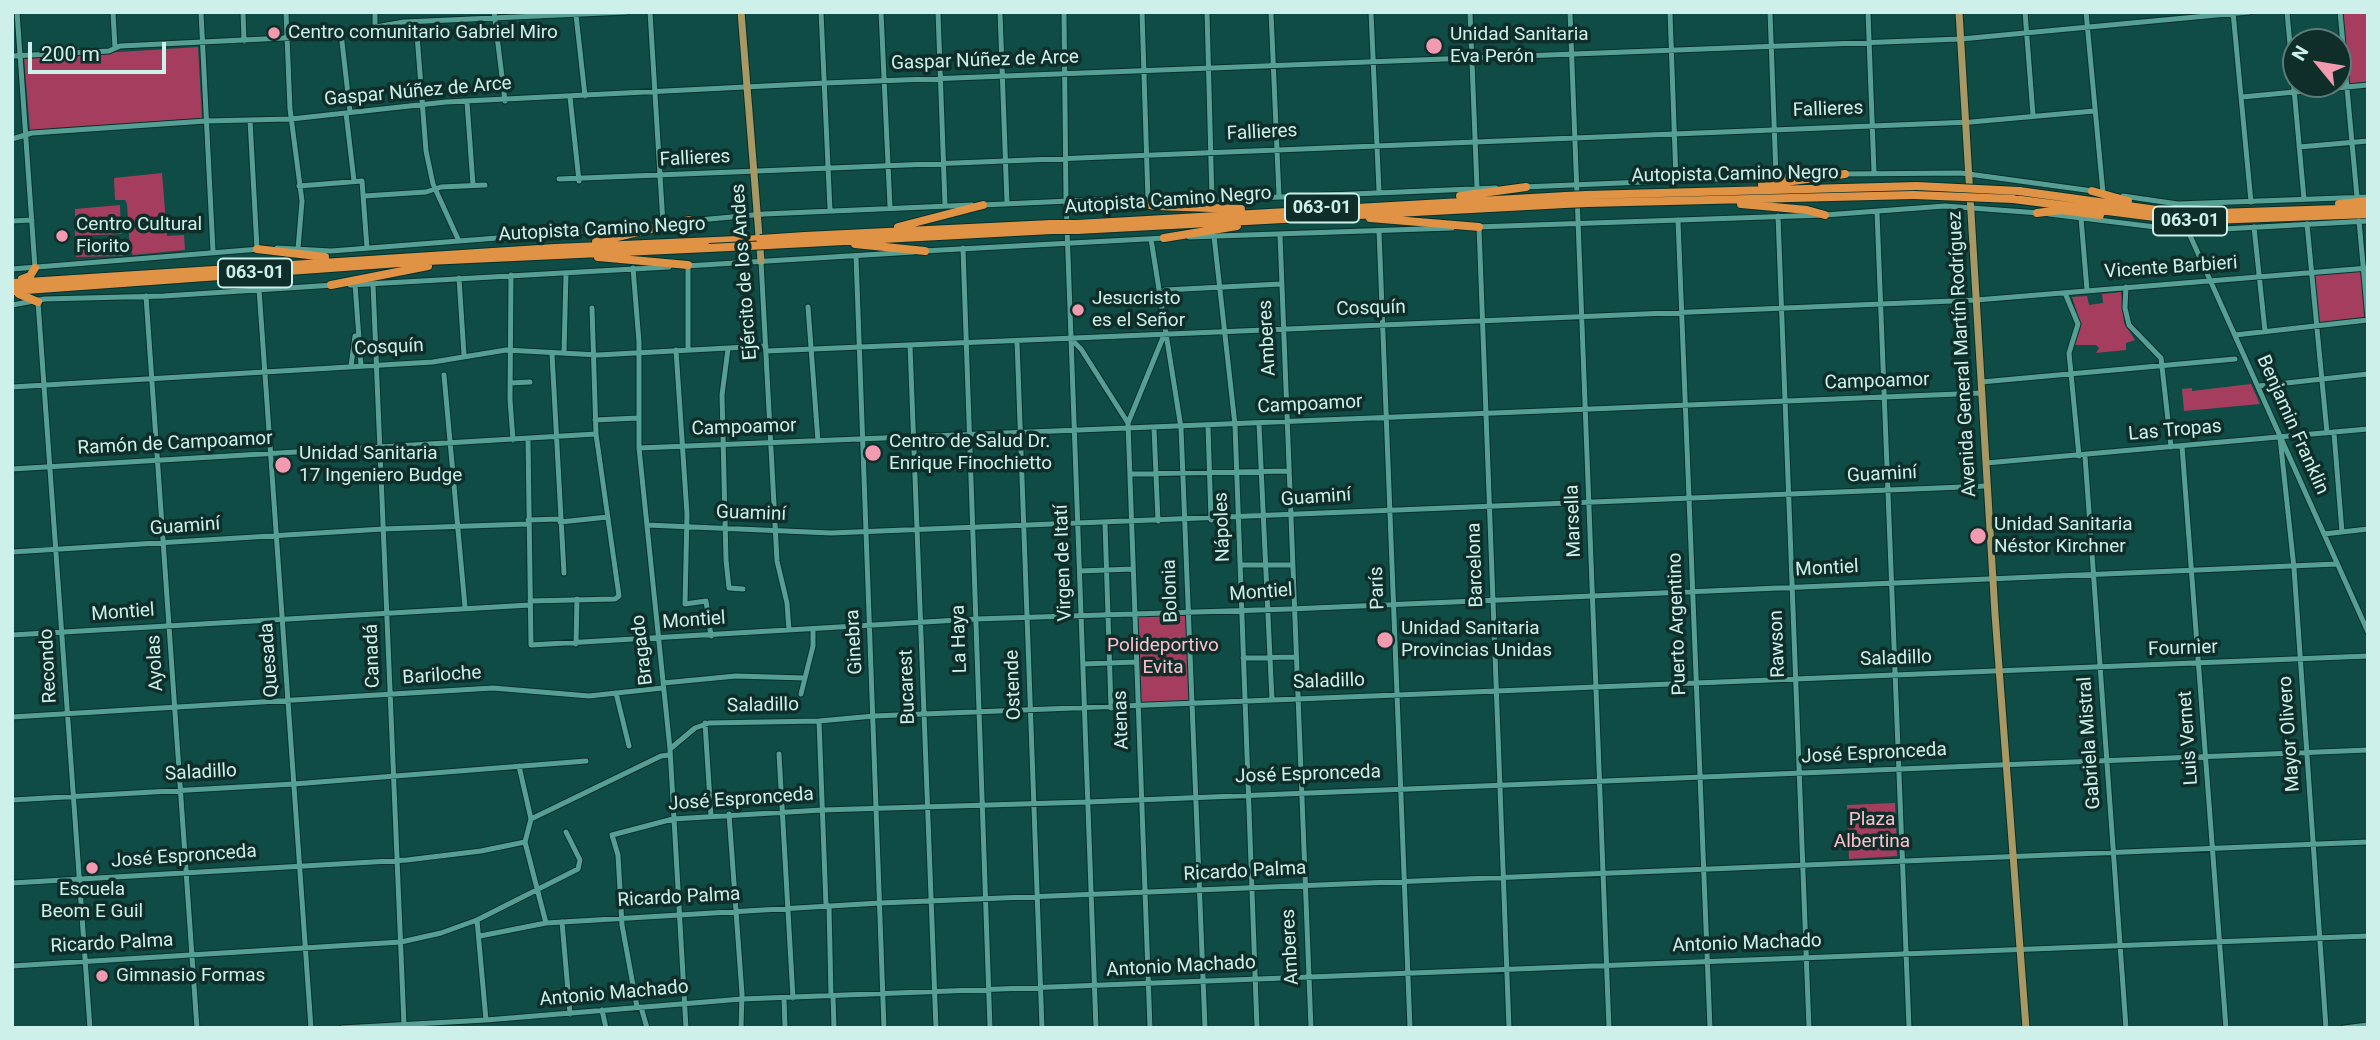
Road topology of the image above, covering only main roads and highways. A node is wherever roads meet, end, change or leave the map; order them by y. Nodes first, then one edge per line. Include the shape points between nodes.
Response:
1 (741, 12) edge
2 (1959, 12) edge
3 (1846, 174) road end
4 (1526, 187) road end
5 (1916, 190) junction
6 (2092, 191) road end
7 (1676, 192) junction
8 (1120, 199) road end
9 (1587, 199) junction
10 (2368, 199) edge
11 (1566, 200) junction
12 (1707, 200) junction
13 (1383, 204) junction
14 (983, 205) road end
15 (2368, 208) edge
16 (2304, 211) junction
17 (2037, 213) road end
18 (2186, 214) junction
19 (2368, 214) edge
20 (1272, 215) junction
21 (1346, 215) junction
22 (1825, 215) road end
23 (2154, 217) junction
24 (689, 220) road end
25 (2255, 223) junction
26 (2307, 224) road end
27 (1479, 227) road end
28 (1052, 228) junction
29 (845, 234) junction
30 (1164, 238) road end
31 (809, 240) junction
32 (708, 244) junction
33 (555, 248) junction
34 (257, 249) road end
35 (925, 251) road end
36 (536, 256) junction
37 (497, 258) junction
38 (373, 259) junction
39 (761, 261) road end
40 (688, 265) road end
41 (35, 268) road end
42 (12, 282) edge
43 (331, 285) road end
44 (12, 292) edge
45 (38, 302) road end
46 (2026, 1028) edge

1 - 39 main road, Ejército de los Andes
2 - 46 main road, Avenida General Martín Rodríguez
3 - 7 highway
4 - 13 highway
5 - 7 highway, Autopista Camino Negro / 063-01
5 - 12 highway, Autopista Camino Negro / 063-01
5 - 18 highway, Autopista Camino Negro / 063-01, bridge via 2019,191
5 - 23 highway, Autopista Camino Negro / 063-01, bridge
6 - 18 highway
7 - 9 highway, Autopista Camino Negro / 063-01
8 - 20 highway
9 - 11 highway, Autopista Camino Negro / 063-01, bridge
9 - 12 highway, Autopista Camino Negro / 063-01
10 - 16 highway
11 - 13 highway, Autopista Camino Negro / 063-01
11 - 21 highway, Autopista Camino Negro / 063-01
12 - 22 highway
13 - 20 highway, Autopista Camino Negro / 063-01
14 - 29 highway via 916,224
15 - 16 highway, Autopista Camino Negro / 063-01
16 - 18 highway, Autopista Camino Negro / 063-01
17 - 23 highway via 2061,210
19 - 25 highway, Autopista Camino Negro / 063-01
20 - 21 highway, Autopista Camino Negro / 063-01
20 - 28 highway, Autopista Camino Negro / 063-01, bridge
20 - 30 highway
21 - 27 highway
23 - 25 highway, Autopista Camino Negro / 063-01
24 - 33 highway
25 - 26 highway
28 - 29 highway, Autopista Camino Negro / 063-01
28 - 31 highway, Autopista Camino Negro / 063-01
29 - 31 highway, Autopista Camino Negro / 063-01
31 - 32 highway, Autopista Camino Negro / 063-01, bridge
31 - 35 highway
32 - 33 highway, Autopista Camino Negro / 063-01
32 - 36 highway, Autopista Camino Negro / 063-01
33 - 38 highway, Autopista Camino Negro / 063-01
34 - 38 highway via 309,257
36 - 37 highway, Autopista Camino Negro / 063-01
36 - 40 highway
37 - 43 highway via 419,267
37 - 44 highway, Autopista Camino Negro / 063-01
38 - 42 highway, Autopista Camino Negro / 063-01
41 - 42 highway via 27,278
44 - 45 highway

